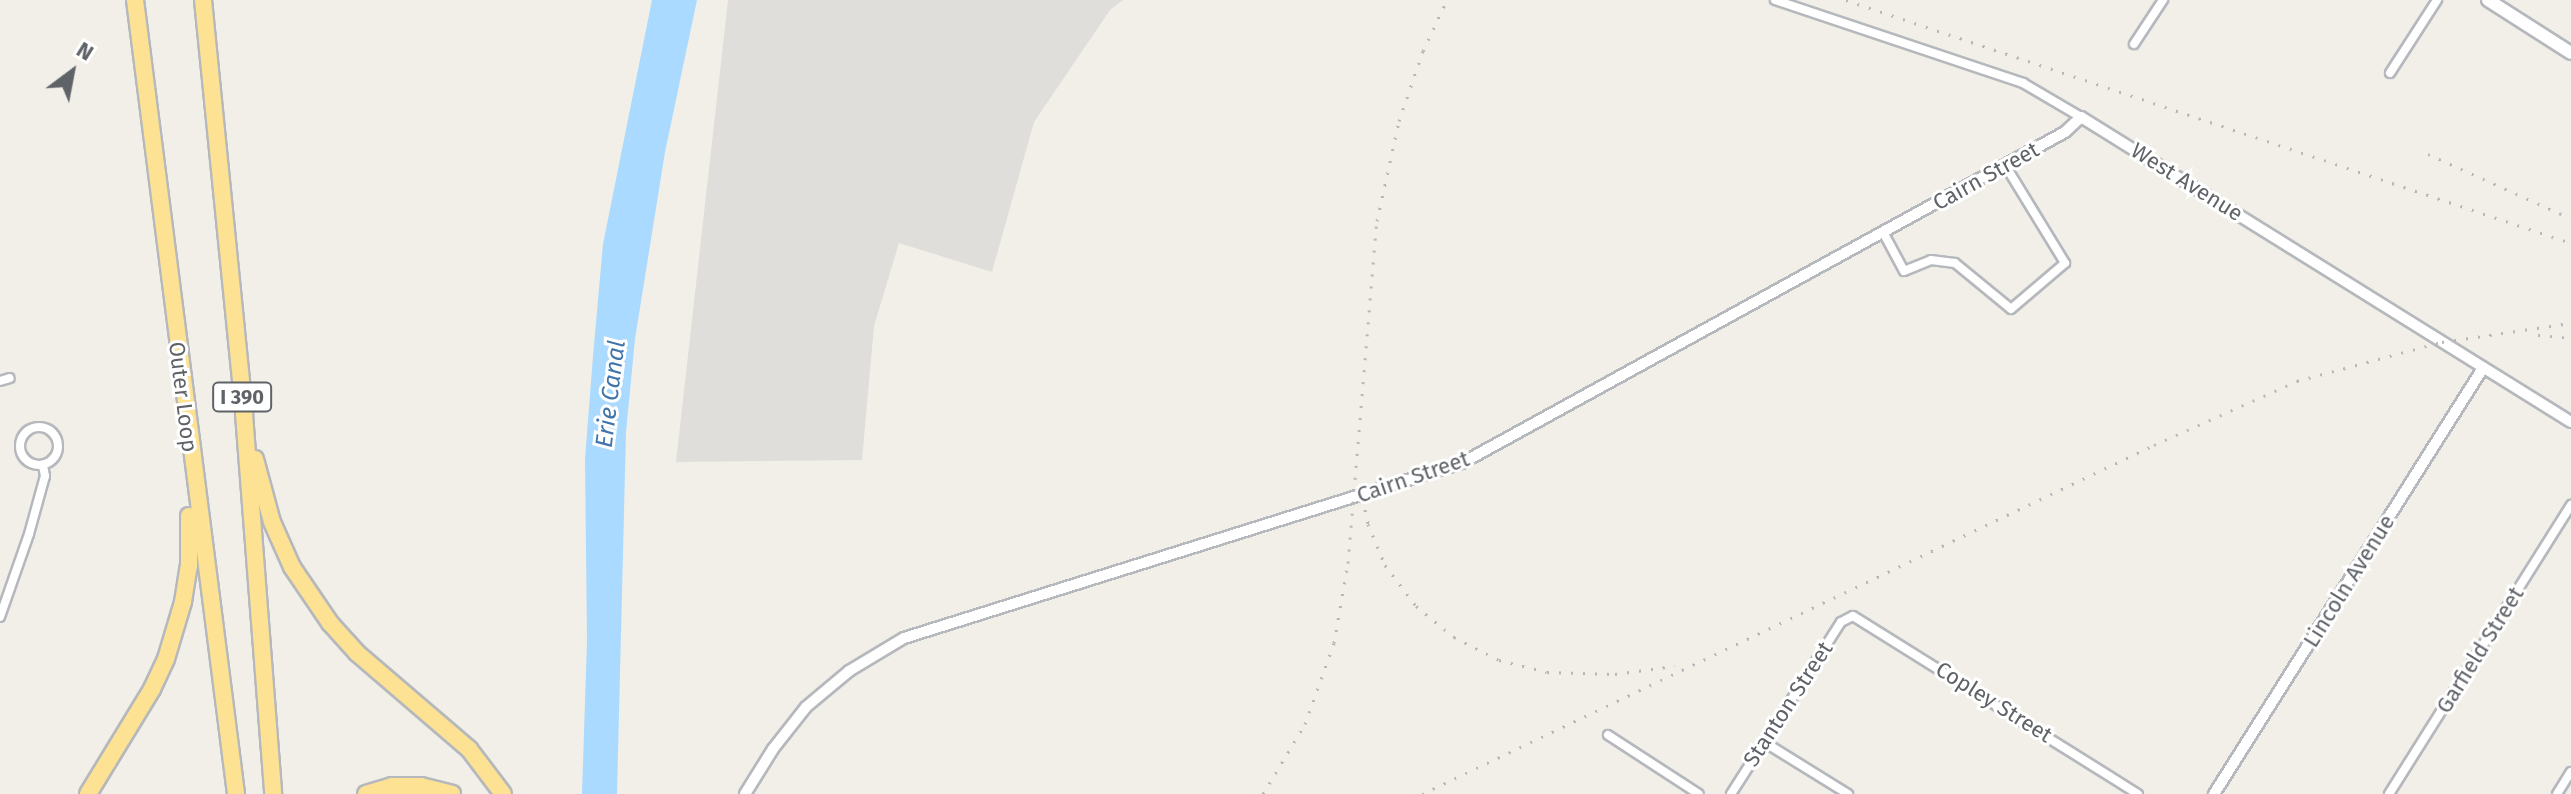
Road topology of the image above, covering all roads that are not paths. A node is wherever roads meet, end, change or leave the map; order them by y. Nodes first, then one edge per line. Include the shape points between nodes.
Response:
1 (135, 0) edge
2 (203, 0) edge
3 (1775, 0) edge
4 (2163, 0) edge
5 (2437, 0) edge
6 (2488, 0) edge
7 (2134, 44) dead end
8 (2571, 53) edge
9 (2390, 73) dead end
10 (2081, 117) junction
11 (2005, 165) junction
12 (1883, 232) junction
13 (2483, 368) junction
14 (185, 410) junction
15 (244, 414) junction
16 (2571, 422) edge
17 (43, 466) junction
18 (2571, 505) edge
19 (0, 617) edge
20 (1848, 617) joint
21 (1608, 735) dead end
22 (1764, 742) junction
23 (2571, 772) edge
24 (88, 794) edge
25 (236, 794) edge
26 (273, 794) edge
27 (366, 794) edge
28 (452, 794) edge
29 (503, 794) edge
30 (745, 794) edge
31 (1699, 794) edge
32 (1731, 794) edge
33 (1848, 794) edge
34 (2138, 794) edge
35 (2214, 794) edge
36 (2389, 794) edge
37 (2557, 794) edge

1 - 14 highway, Outer Loop / I 390
2 - 15 highway, I 390
3 - 10 street, West Avenue via 2023,83
4 - 7 street
5 - 9 street
6 - 8 main road
10 - 11 street, Cairn Street via 2065,132
10 - 13 street, West Avenue
11 - 12 street, Cairn Street
11 - 12 street via 2065,263 2011,309 1955,263 1931,260 1904,271
12 - 30 street, Cairn Street via 1462,463 904,638 849,671 806,707
13 - 16 street, West Avenue
13 - 35 street, Lincoln Avenue
14 - 24 highway via 190,533 183,602 152,689
14 - 25 highway, Outer Loop / I 390
15 - 26 highway, I 390
15 - 29 highway via 272,522 308,593 357,653 469,749
17 - 17 street via 57,454 57,441 50,431 31,428 19,449 30,464
17 - 19 street via 29,534
18 - 36 street, Garfield Street
20 - 22 street, Stanton Street
20 - 34 street, Copley Street via 1863,619
21 - 31 street
22 - 32 street, Stanton Street
22 - 33 street
23 - 37 street
27 - 28 highway via 392,786

